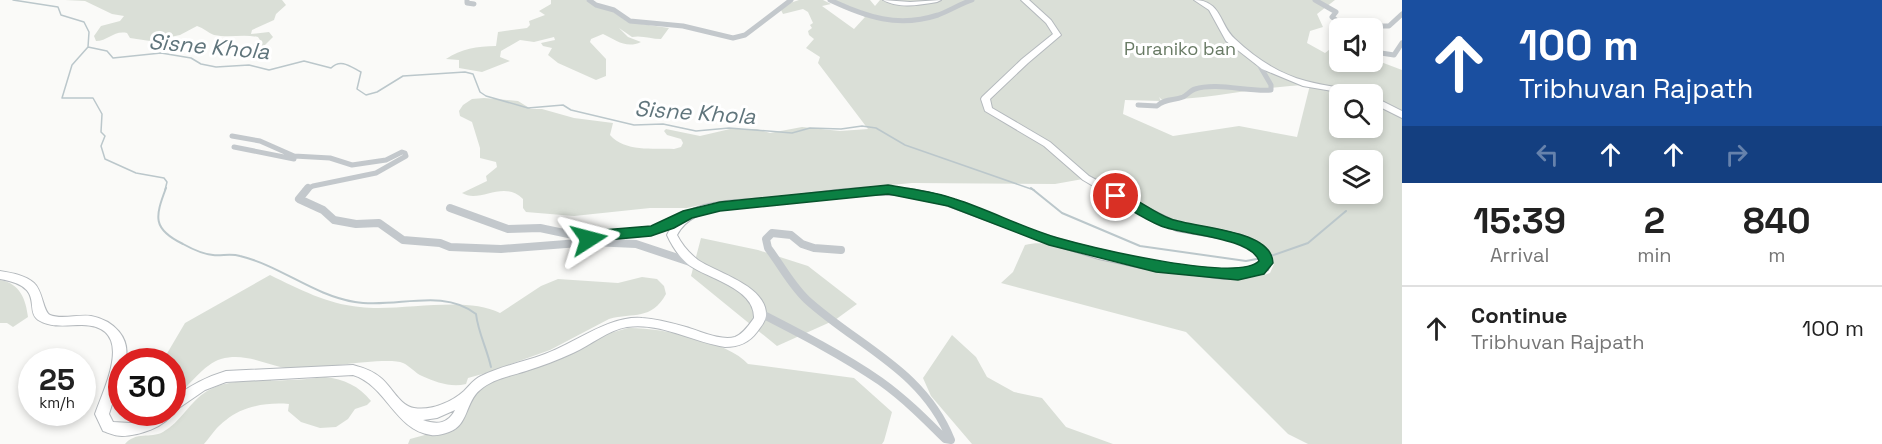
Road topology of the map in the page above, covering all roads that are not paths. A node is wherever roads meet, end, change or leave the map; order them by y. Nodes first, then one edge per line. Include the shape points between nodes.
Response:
1 (467, 0) edge
2 (589, 0) edge
3 (791, 0) edge
4 (830, 0) edge
5 (887, 0) edge
6 (937, 0) edge
7 (972, 0) edge
8 (1025, 0) edge
9 (1198, 0) edge
10 (1316, 0) edge
11 (474, 4) dead end
12 (1402, 14) edge
13 (1333, 18) edge
14 (1383, 26) edge
15 (1402, 43) edge
16 (1383, 53) edge
17 (1257, 61) junction
18 (1329, 88) edge
19 (1138, 105) dead end
20 (1383, 105) edge
21 (1402, 115) edge
22 (232, 136) dead end
23 (234, 147) dead end
24 (302, 158) junction
25 (450, 208) dead end
26 (683, 217) junction
27 (592, 239) junction
28 (841, 250) dead end
29 (698, 265) junction
30 (0, 275) edge
31 (760, 313) junction
32 (119, 348) edge
33 (108, 395) edge
34 (186, 396) edge
35 (139, 426) edge

1 - 11 street
2 - 3 street via 630,21 692,27 733,38 745,35
4 - 7 street via 869,19 907,22 935,16
5 - 6 highway via 910,4
8 - 26 highway via 1050,22 1057,35 985,99 988,109 1047,144 1086,178 1155,218 1254,246 1266,258 1259,270 1238,275 1156,266 1054,242 951,202 888,190 738,204
9 - 17 highway via 1212,9 1229,39
10 - 13 street via 1336,12
12 - 14 street via 1389,26
15 - 16 street via 1394,55
17 - 18 highway via 1303,83
17 - 19 street via 1271,90 1195,89 1157,106
20 - 21 highway
22 - 24 street via 260,141
23 - 24 street via 289,159
24 - 27 street via 330,158 352,165 376,163 405,153 406,156 376,173 313,186 299,199 334,220 379,223 403,240 510,249
25 - 27 street via 508,229 540,228
26 - 27 street via 638,234
26 - 29 highway via 672,235 682,252
27 - 29 street via 636,244
28 - 31 street via 814,248 798,243 791,235 772,233 766,239 768,248 806,299 886,359 930,400 951,440 945,439 881,382
29 - 31 highway via 736,284 751,297
30 - 32 highway via 34,288 40,300 39,313 44,318 93,320 118,338
31 - 34 highway via 747,335 731,343 655,325 618,324 562,353 480,382 457,403 437,412 417,414 403,410 380,383 353,370 217,378
33 - 35 highway via 102,414 108,427 117,430

